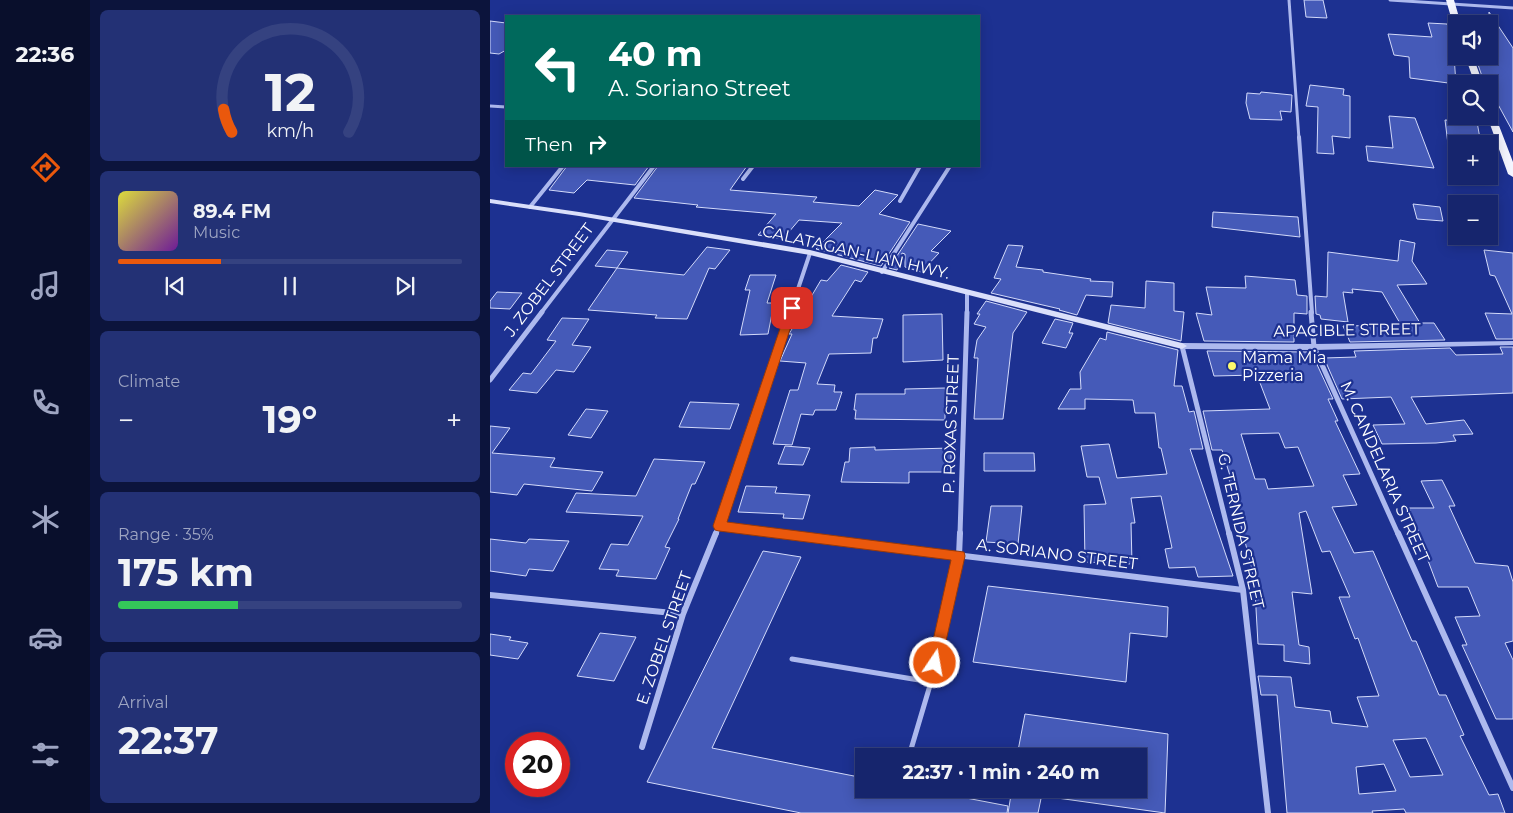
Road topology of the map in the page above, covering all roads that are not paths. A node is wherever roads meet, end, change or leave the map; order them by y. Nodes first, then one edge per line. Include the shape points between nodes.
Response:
1 (1289, 0) edge
2 (1390, 0) edge
3 (1450, 2) edge
4 (1513, 8) edge
5 (1454, 15) edge
6 (490, 106) edge
7 (505, 107) edge
8 (1495, 125) edge
9 (562, 167) edge
10 (653, 167) edge
11 (752, 167) edge
12 (919, 167) edge
13 (949, 167) edge
14 (1513, 174) edge
15 (744, 180) dead end
16 (490, 201) edge
17 (900, 201) dead end
18 (530, 206) junction
19 (611, 220) junction
20 (810, 254) junction
21 (882, 272) junction
22 (967, 294) junction
23 (1513, 343) edge
24 (1182, 346) junction
25 (1314, 347) junction
26 (490, 380) edge
27 (719, 526) junction
28 (959, 556) junction
29 (1243, 590) junction
30 (490, 595) edge
31 (683, 614) junction
32 (792, 659) dead end
33 (931, 682) junction
34 (642, 747) dead end
35 (911, 748) edge
36 (1513, 788) edge
37 (1268, 813) edge

1 - 25 street, M. CANDELARIA STREET
2 - 3 street
3 - 4 street
3 - 5 main road
6 - 7 street
8 - 14 main road
9 - 18 street
10 - 19 street, J. ZOBEL STREET
11 - 15 street
12 - 17 street
13 - 21 street
16 - 18 main road, CALATAGAN-LIAN HWY.
18 - 19 main road, CALATAGAN-LIAN HWY.
19 - 20 main road, CALATAGAN-LIAN HWY.
19 - 26 street, J. ZOBEL STREET
20 - 21 main road, CALATAGAN-LIAN HWY.
20 - 27 street, E. ZOBEL STREET
21 - 22 main road, CALATAGAN-LIAN HWY.
22 - 24 main road, CALATAGAN-LIAN HWY.
22 - 28 street, P. ROXAS STREET
23 - 25 street, APACIBLE STREET
24 - 25 street, APACIBLE STREET
24 - 29 street, G. TERNIDA STREET
25 - 36 street, M. CANDELARIA STREET
27 - 28 street, A. SORIANO STREET
27 - 31 street, E. ZOBEL STREET
28 - 29 street, A. SORIANO STREET
28 - 33 lane
29 - 37 street, G. TERNIDA STREET
30 - 31 street
31 - 34 street, E. ZOBEL STREET
32 - 33 lane
33 - 35 lane

